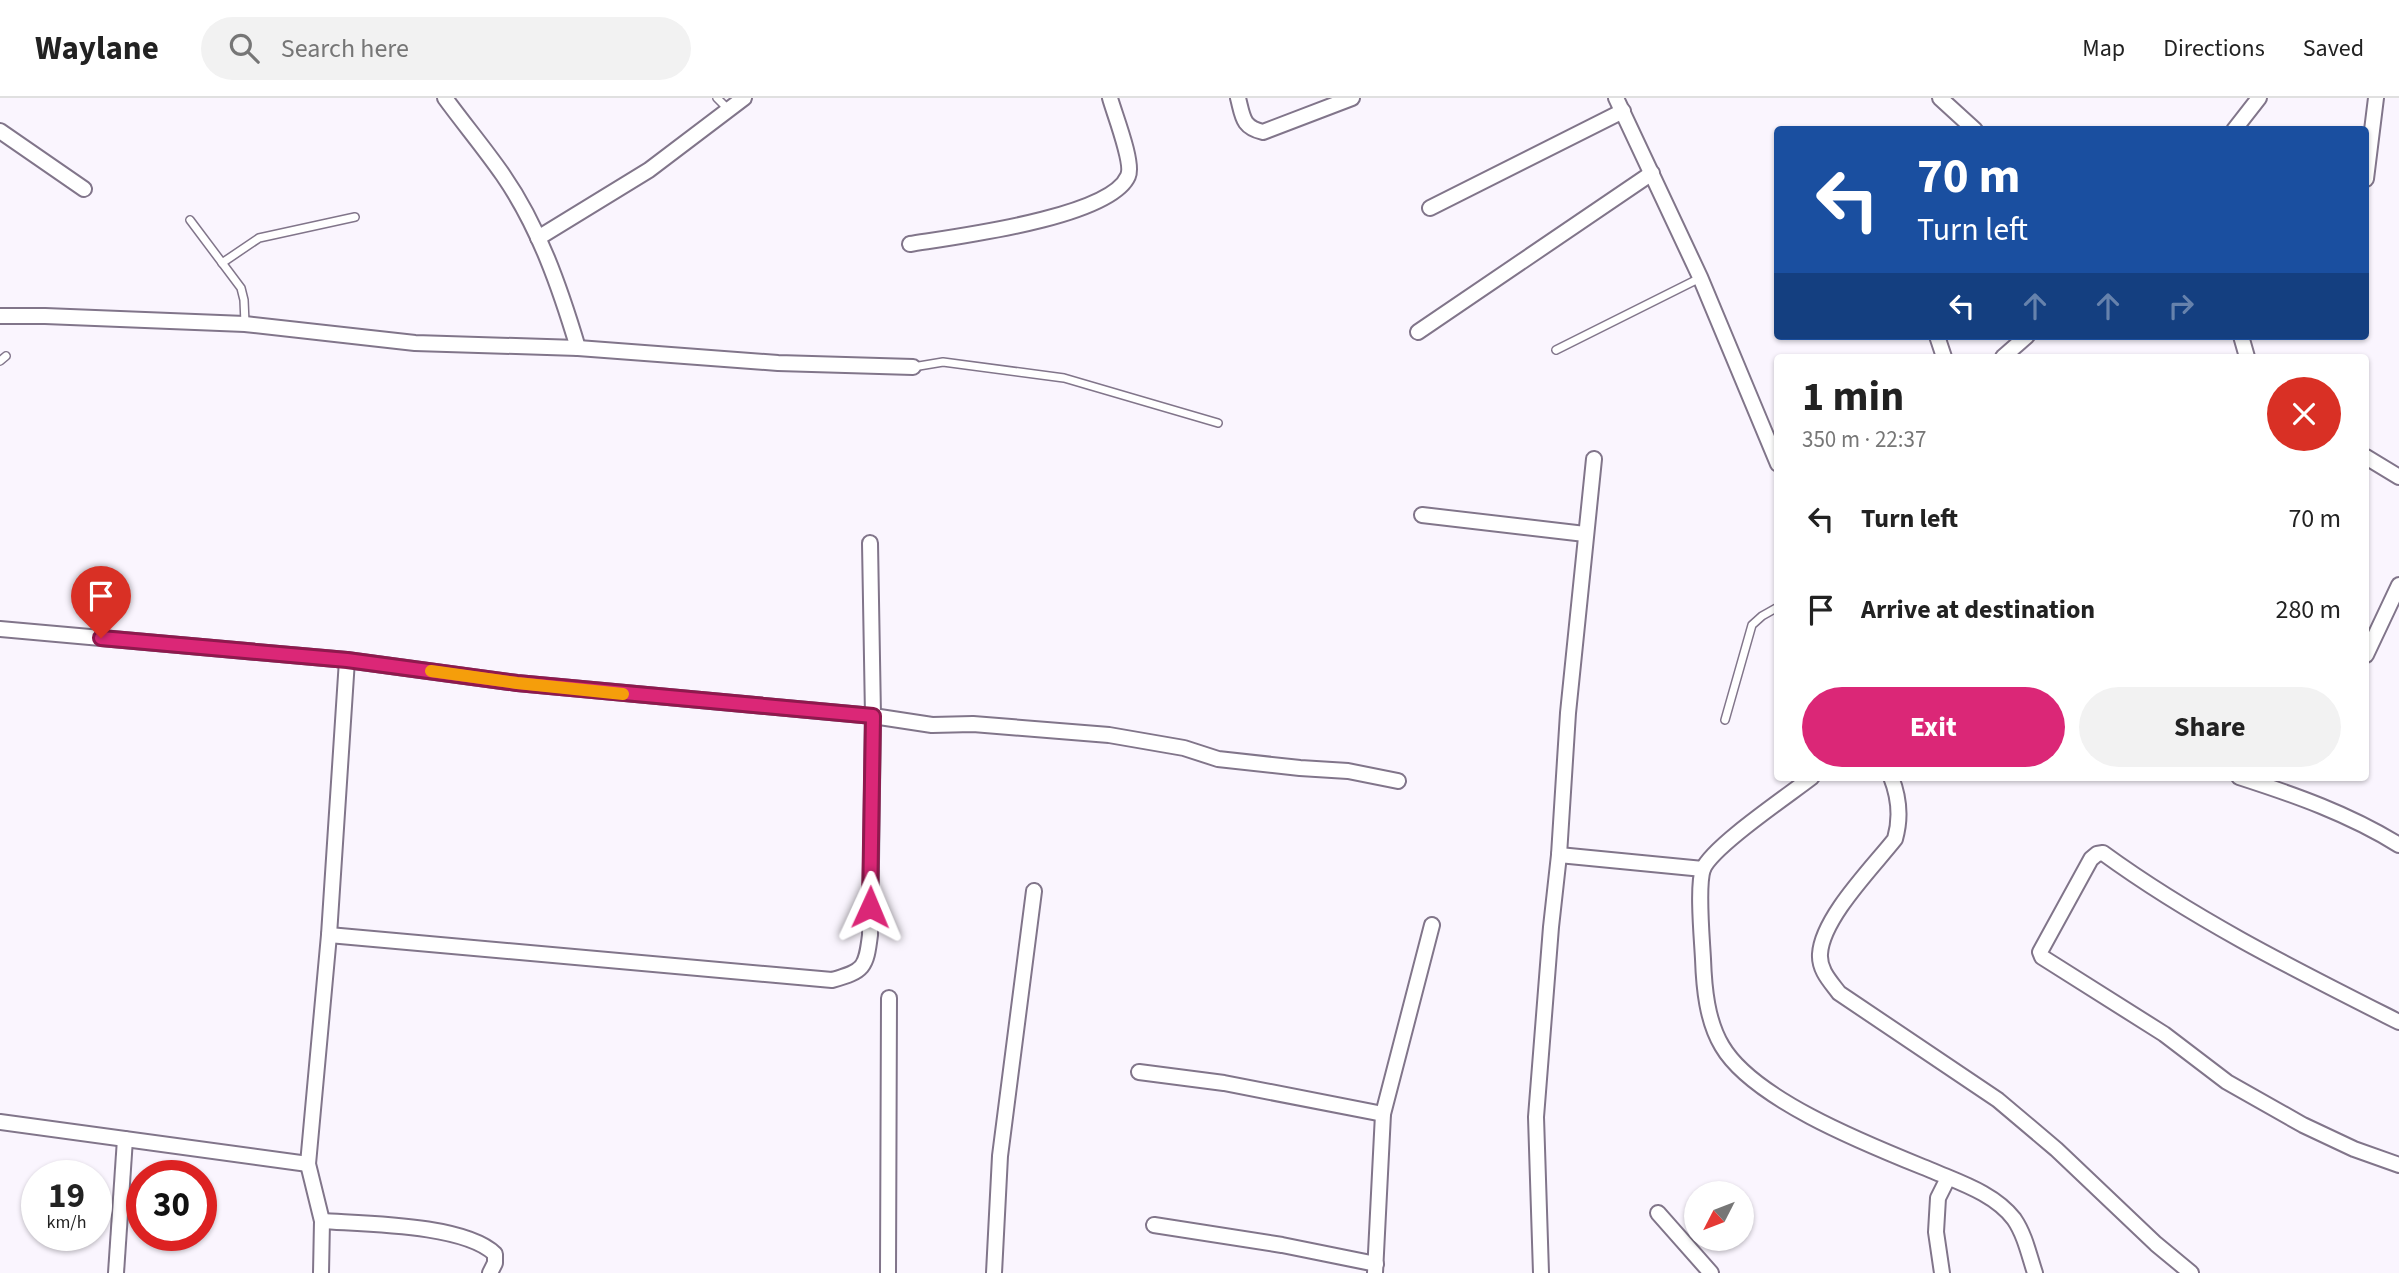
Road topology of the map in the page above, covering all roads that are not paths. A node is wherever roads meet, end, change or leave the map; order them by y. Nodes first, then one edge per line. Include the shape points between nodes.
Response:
1 (445, 98) edge
2 (717, 98) edge
3 (744, 98) edge
4 (1110, 98) edge
5 (1238, 98) edge
6 (1352, 98) edge
7 (1940, 98) edge
8 (2259, 98) edge
9 (2375, 98) edge
10 (1619, 104) edge
11 (728, 110) junction
12 (1971, 126) edge
13 (2237, 126) edge
14 (0, 131) edge
15 (2369, 152) edge
16 (1652, 173) junction
17 (84, 189) dead end
18 (1430, 208) dead end
19 (355, 216) dead end
20 (190, 220) dead end
21 (538, 238) junction
22 (910, 244) dead end
23 (222, 262) junction
24 (1700, 277) junction
25 (0, 316) edge
26 (245, 324) junction
27 (1418, 332) dead end
28 (2023, 340) edge
29 (578, 348) junction
30 (1556, 350) dead end
31 (2009, 354) edge
32 (913, 366) joint
33 (1218, 423) dead end
34 (1774, 454) edge
35 (1594, 459) dead end
36 (2369, 459) edge
37 (2399, 477) edge
38 (1422, 515) dead end
39 (1585, 534) junction
40 (870, 543) dead end
41 (2399, 585) edge
42 (1774, 609) edge
43 (0, 629) edge
44 (2369, 649) edge
45 (347, 660) junction
46 (873, 716) junction
47 (1725, 720) dead end
48 (1807, 781) edge
49 (1892, 781) edge
50 (2251, 781) edge
51 (1398, 782) dead end
52 (2399, 845) edge
53 (1559, 855) junction
54 (1703, 869) junction
55 (1034, 891) dead end
56 (1432, 925) dead end
57 (329, 935) junction
58 (889, 998) dead end
59 (2399, 1022) edge
60 (1139, 1072) dead end
61 (1383, 1114) junction
62 (0, 1122) edge
63 (125, 1139) junction
64 (308, 1164) junction
65 (2399, 1165) edge
66 (1948, 1178) junction
67 (1658, 1213) dead end
68 (322, 1221) junction
69 (1154, 1225) dead end
70 (1376, 1268) edge
71 (116, 1273) edge
72 (321, 1273) edge
73 (490, 1273) edge
74 (888, 1273) edge
75 (994, 1273) edge
76 (1541, 1273) edge
77 (1711, 1273) edge
78 (1942, 1273) edge
79 (2035, 1273) edge
80 (2191, 1273) edge

1 - 21 street via 505,177
2 - 11 lane
3 - 11 street
4 - 22 street via 1129,168 1122,185 1097,202 1027,225
5 - 6 street via 1244,122 1263,132
7 - 12 street
8 - 13 street
9 - 15 street
10 - 16 street
10 - 18 street
11 - 21 street via 649,170
14 - 17 street
16 - 24 street
16 - 27 street
19 - 23 lane via 260,238
20 - 23 lane
21 - 29 street
23 - 26 lane via 243,293
24 - 30 lane
24 - 34 street
25 - 26 street
26 - 29 street via 415,343
28 - 31 street
29 - 32 street via 778,363
32 - 33 lane via 943,362 1064,378
35 - 39 street
36 - 37 street
38 - 39 street
39 - 53 street
40 - 46 street
41 - 44 street
42 - 47 lane via 1752,625
43 - 45 street
45 - 46 street via 517,683
45 - 57 street
46 - 51 street via 932,725 1109,735 1218,759 1348,771
46 - 57 street via 870,935 867,960 855,974 832,980
48 - 54 street via 1719,849
49 - 80 street via 1898,802 1897,832 1838,908 1819,953 1825,975 1839,993 1998,1100
50 - 52 street via 2309,800 2371,827
53 - 54 street
53 - 76 street via 1536,1117
54 - 66 street via 1703,981 1712,1027 1736,1066 1758,1085 1843,1132
55 - 75 street via 1000,1156
56 - 61 street
57 - 64 street
58 - 74 street
59 - 65 street via 2233,935 2103,853 2091,859 2040,952 2227,1082 2303,1125
60 - 61 street via 1224,1083
61 - 70 street
62 - 63 street
63 - 64 street
63 - 71 street
64 - 68 street
66 - 78 street via 1938,1198 1936,1232
66 - 79 street via 1998,1202 2026,1243
67 - 77 street
68 - 72 street
68 - 73 street via 408,1227 461,1237 495,1254
69 - 70 street via 1282,1245

